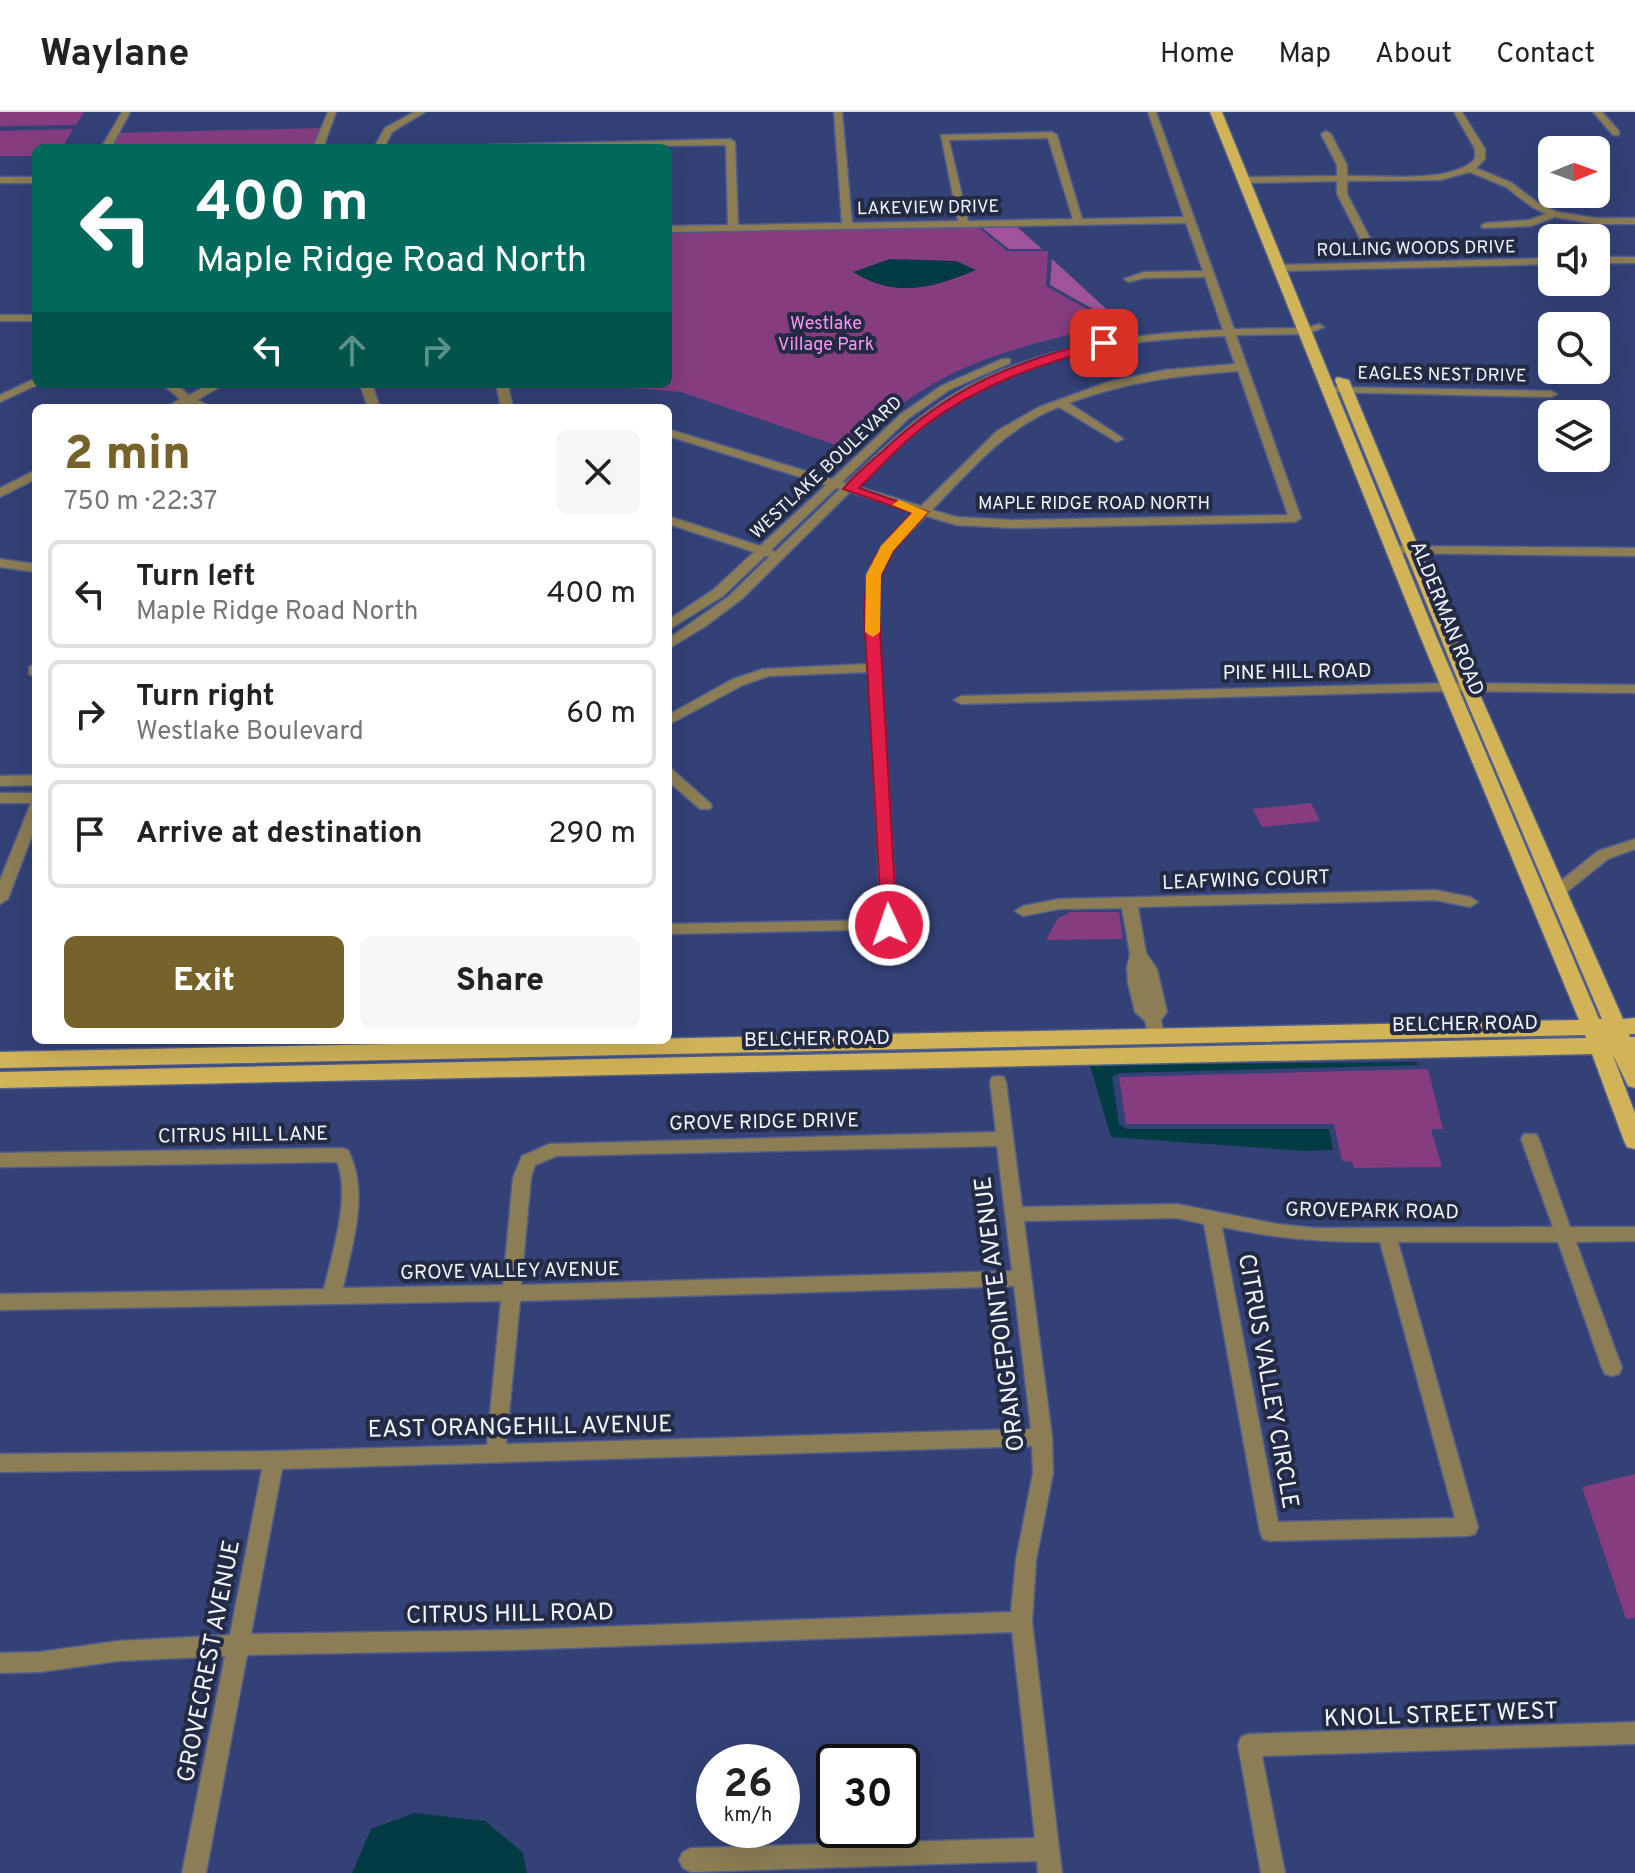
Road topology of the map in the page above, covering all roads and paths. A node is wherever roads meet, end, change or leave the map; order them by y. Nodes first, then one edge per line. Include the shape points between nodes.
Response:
1 (126, 112) edge
2 (332, 112) edge
3 (421, 112) edge
4 (838, 112) edge
5 (1152, 112) edge
6 (1216, 112) edge
7 (1228, 112) edge
8 (1458, 112) edge
9 (1597, 112) edge
10 (1616, 133) dead end
11 (1326, 134) dead end
12 (108, 144) edge
13 (320, 144) edge
14 (381, 144) edge
15 (648, 144) edge
16 (1470, 169) junction
17 (1342, 178) junction
18 (0, 180) edge
19 (32, 180) edge
20 (1250, 180) junction
21 (1554, 214) junction
22 (1190, 220) junction
23 (1078, 221) junction
24 (1635, 221) edge
25 (964, 224) junction
26 (847, 226) junction
27 (1486, 226) dead end
28 (733, 228) junction
29 (672, 229) edge
30 (1368, 244) dead end
31 (1610, 260) edge
32 (1635, 260) edge
33 (1538, 261) edge
34 (1288, 268) junction
35 (1208, 274) junction
36 (1129, 279) dead end
37 (0, 318) edge
38 (32, 318) edge
39 (1310, 326) junction
40 (1228, 327) junction
41 (1242, 367) junction
42 (32, 383) edge
43 (173, 388) edge
44 (211, 388) edge
45 (1339, 390) junction
46 (1551, 394) dead end
47 (0, 399) edge
48 (188, 400) junction
49 (1059, 402) junction
50 (180, 404) edge
51 (198, 404) edge
52 (672, 433) edge
53 (1117, 439) dead end
54 (32, 476) edge
55 (831, 483) junction
56 (850, 489) junction
57 (0, 493) edge
58 (921, 512) junction
59 (672, 521) edge
60 (762, 550) junction
61 (1394, 550) junction
62 (1412, 550) junction
63 (1635, 552) edge
64 (779, 556) junction
65 (0, 563) edge
66 (32, 567) edge
67 (672, 623) edge
68 (672, 642) edge
69 (874, 668) junction
70 (1460, 688) junction
71 (1635, 689) edge
72 (961, 700) dead end
73 (672, 719) edge
74 (672, 777) edge
75 (32, 780) edge
76 (0, 781) edge
77 (0, 798) edge
78 (32, 798) edge
79 (705, 806) dead end
80 (32, 816) edge
81 (1635, 844) edge
82 (1558, 891) junction
83 (0, 899) edge
84 (1129, 902) junction
85 (1470, 902) dead end
86 (1023, 911) dead end
87 (672, 929) edge
88 (1595, 1035) junction
89 (1627, 1035) edge
90 (1156, 1036) junction
91 (0, 1060) edge
92 (0, 1080) edge
93 (1635, 1080) edge
94 (998, 1082) dead end
95 (1004, 1139) junction
96 (1530, 1139) dead end
97 (1635, 1141) edge
98 (0, 1160) edge
99 (1014, 1214) junction
100 (1212, 1219) junction
101 (1563, 1234) junction
102 (1635, 1234) edge
103 (1387, 1235) junction
104 (1020, 1278) junction
105 (511, 1293) junction
106 (332, 1295) junction
107 (0, 1302) edge
108 (1612, 1368) dead end
109 (1042, 1437) junction
110 (496, 1451) junction
111 (274, 1460) junction
112 (0, 1463) edge
113 (1021, 1622) junction
114 (237, 1645) junction
115 (0, 1663) edge
116 (1635, 1733) edge
117 (1048, 1849) junction
118 (691, 1860) dead end
119 (194, 1873) edge
120 (1050, 1873) edge
121 (1273, 1873) edge

1 - 12 street
2 - 13 street
3 - 14 street via 388,130
4 - 26 street
5 - 22 street
6 - 20 main road, ALDERMAN ROAD
7 - 20 main road, ALDERMAN ROAD
8 - 16 street via 1480,149 1480,159
9 - 10 street
11 - 17 street via 1342,165
15 - 28 street via 730,142
16 - 17 street via 1440,177
16 - 21 street via 1509,185
17 - 20 street
17 - 30 street via 1342,194
18 - 19 street
20 - 34 main road, ALDERMAN ROAD
21 - 24 street
21 - 27 street via 1531,223
22 - 23 street, LAKEVIEW DRIVE
22 - 35 street
23 - 25 street, LAKEVIEW DRIVE
23 - 25 street via 1052,135 944,137
25 - 26 street, LAKEVIEW DRIVE
26 - 28 street, LAKEVIEW DRIVE
28 - 29 street, LAKEVIEW DRIVE
31 - 32 street
33 - 34 street, ROLLING WOODS DRIVE
34 - 39 main road, ALDERMAN ROAD
35 - 36 street
35 - 40 street
37 - 38 street
39 - 40 street, WESTLAKE BOULEVARD
39 - 45 main road, ALDERMAN ROAD
40 - 41 street
40 - 55 street, WESTLAKE BOULEVARD via 1161,326 1023,354 945,388 905,416
40 - 56 street, WESTLAKE BOULEVARD via 1104,343 997,376 919,423
41 - 49 street via 1135,378
41 - 58 street, MAPLE RIDGE ROAD NORTH via 1295,518 1012,524 956,521
42 - 47 street
43 - 48 street
44 - 48 street
45 - 46 street, EAGLES NEST DRIVE
45 - 61 main road, ALDERMAN ROAD
45 - 62 main road, ALDERMAN ROAD
48 - 50 street
48 - 51 street
49 - 53 street
49 - 58 street via 1001,433
52 - 55 street, MAPLE RIDGE ROAD NORTH
54 - 57 street
55 - 56 street, MAPLE RIDGE ROAD NORTH
55 - 60 street, WESTLAKE BOULEVARD
56 - 58 street, MAPLE RIDGE ROAD NORTH
56 - 64 street, WESTLAKE BOULEVARD
58 - 69 street via 886,549 873,575
59 - 60 street
60 - 64 street
60 - 67 street, WESTLAKE BOULEVARD via 718,593
61 - 62 street
61 - 70 main road, ALDERMAN ROAD
62 - 63 street
62 - 70 main road, ALDERMAN ROAD
64 - 68 street, WESTLAKE BOULEVARD via 733,600
65 - 66 street
69 - 73 street via 768,672 738,682
69 - 87 street via 889,925
70 - 71 street, PINE HILL ROAD
70 - 72 street, PINE HILL ROAD
70 - 82 main road, ALDERMAN ROAD
70 - 88 main road, ALDERMAN ROAD
74 - 79 street
75 - 76 street
77 - 78 street
80 - 83 street
81 - 82 street via 1603,855
82 - 89 main road, ALDERMAN ROAD
84 - 85 street, LEAFWING COURT via 1435,895
84 - 86 street, LEAFWING COURT
84 - 90 street via 1135,961 1143,978 1143,1012
88 - 89 main road, BELCHER ROAD
88 - 90 main road, BELCHER ROAD
88 - 97 main road, ALDERMAN ROAD
89 - 93 main road, ALDERMAN ROAD
90 - 91 main road, BELCHER ROAD
90 - 92 main road, BELCHER ROAD
94 - 95 street, ORANGEPOINTE AVENUE
95 - 99 street, ORANGEPOINTE AVENUE
95 - 105 street, GROVE RIDGE DRIVE via 540,1153 528,1161 522,1178
96 - 101 street
98 - 106 street, CITRUS HILL LANE via 342,1155 349,1164 351,1192
99 - 100 street, GROVEPARK ROAD via 1177,1211
99 - 104 street, ORANGEPOINTE AVENUE
100 - 103 street, GROVEPARK ROAD via 1316,1235
100 - 103 street, CITRUS VALLEY CIRCLE via 1270,1532 1468,1527
101 - 102 street, GROVEPARK ROAD
101 - 103 street, GROVEPARK ROAD
101 - 108 street
104 - 105 street, GROVE VALLEY AVENUE
104 - 109 street, ORANGEPOINTE AVENUE
105 - 106 street, GROVE VALLEY AVENUE
105 - 110 street
106 - 107 street, GROVE VALLEY AVENUE
109 - 110 street, EAST ORANGEHILL AVENUE
109 - 113 street, ORANGEPOINTE AVENUE via 1043,1473 1026,1560
110 - 111 street, EAST ORANGEHILL AVENUE
111 - 112 street, EAST ORANGEHILL AVENUE
111 - 114 street, GROVECREST AVENUE
113 - 114 street, CITRUS HILL ROAD
113 - 117 street, ORANGEPOINTE AVENUE
114 - 115 street, CITRUS HILL ROAD
114 - 119 street, GROVECREST AVENUE
116 - 121 street, KNOLL STREET WEST via 1249,1745
117 - 118 street
117 - 120 street, ORANGEPOINTE AVENUE

